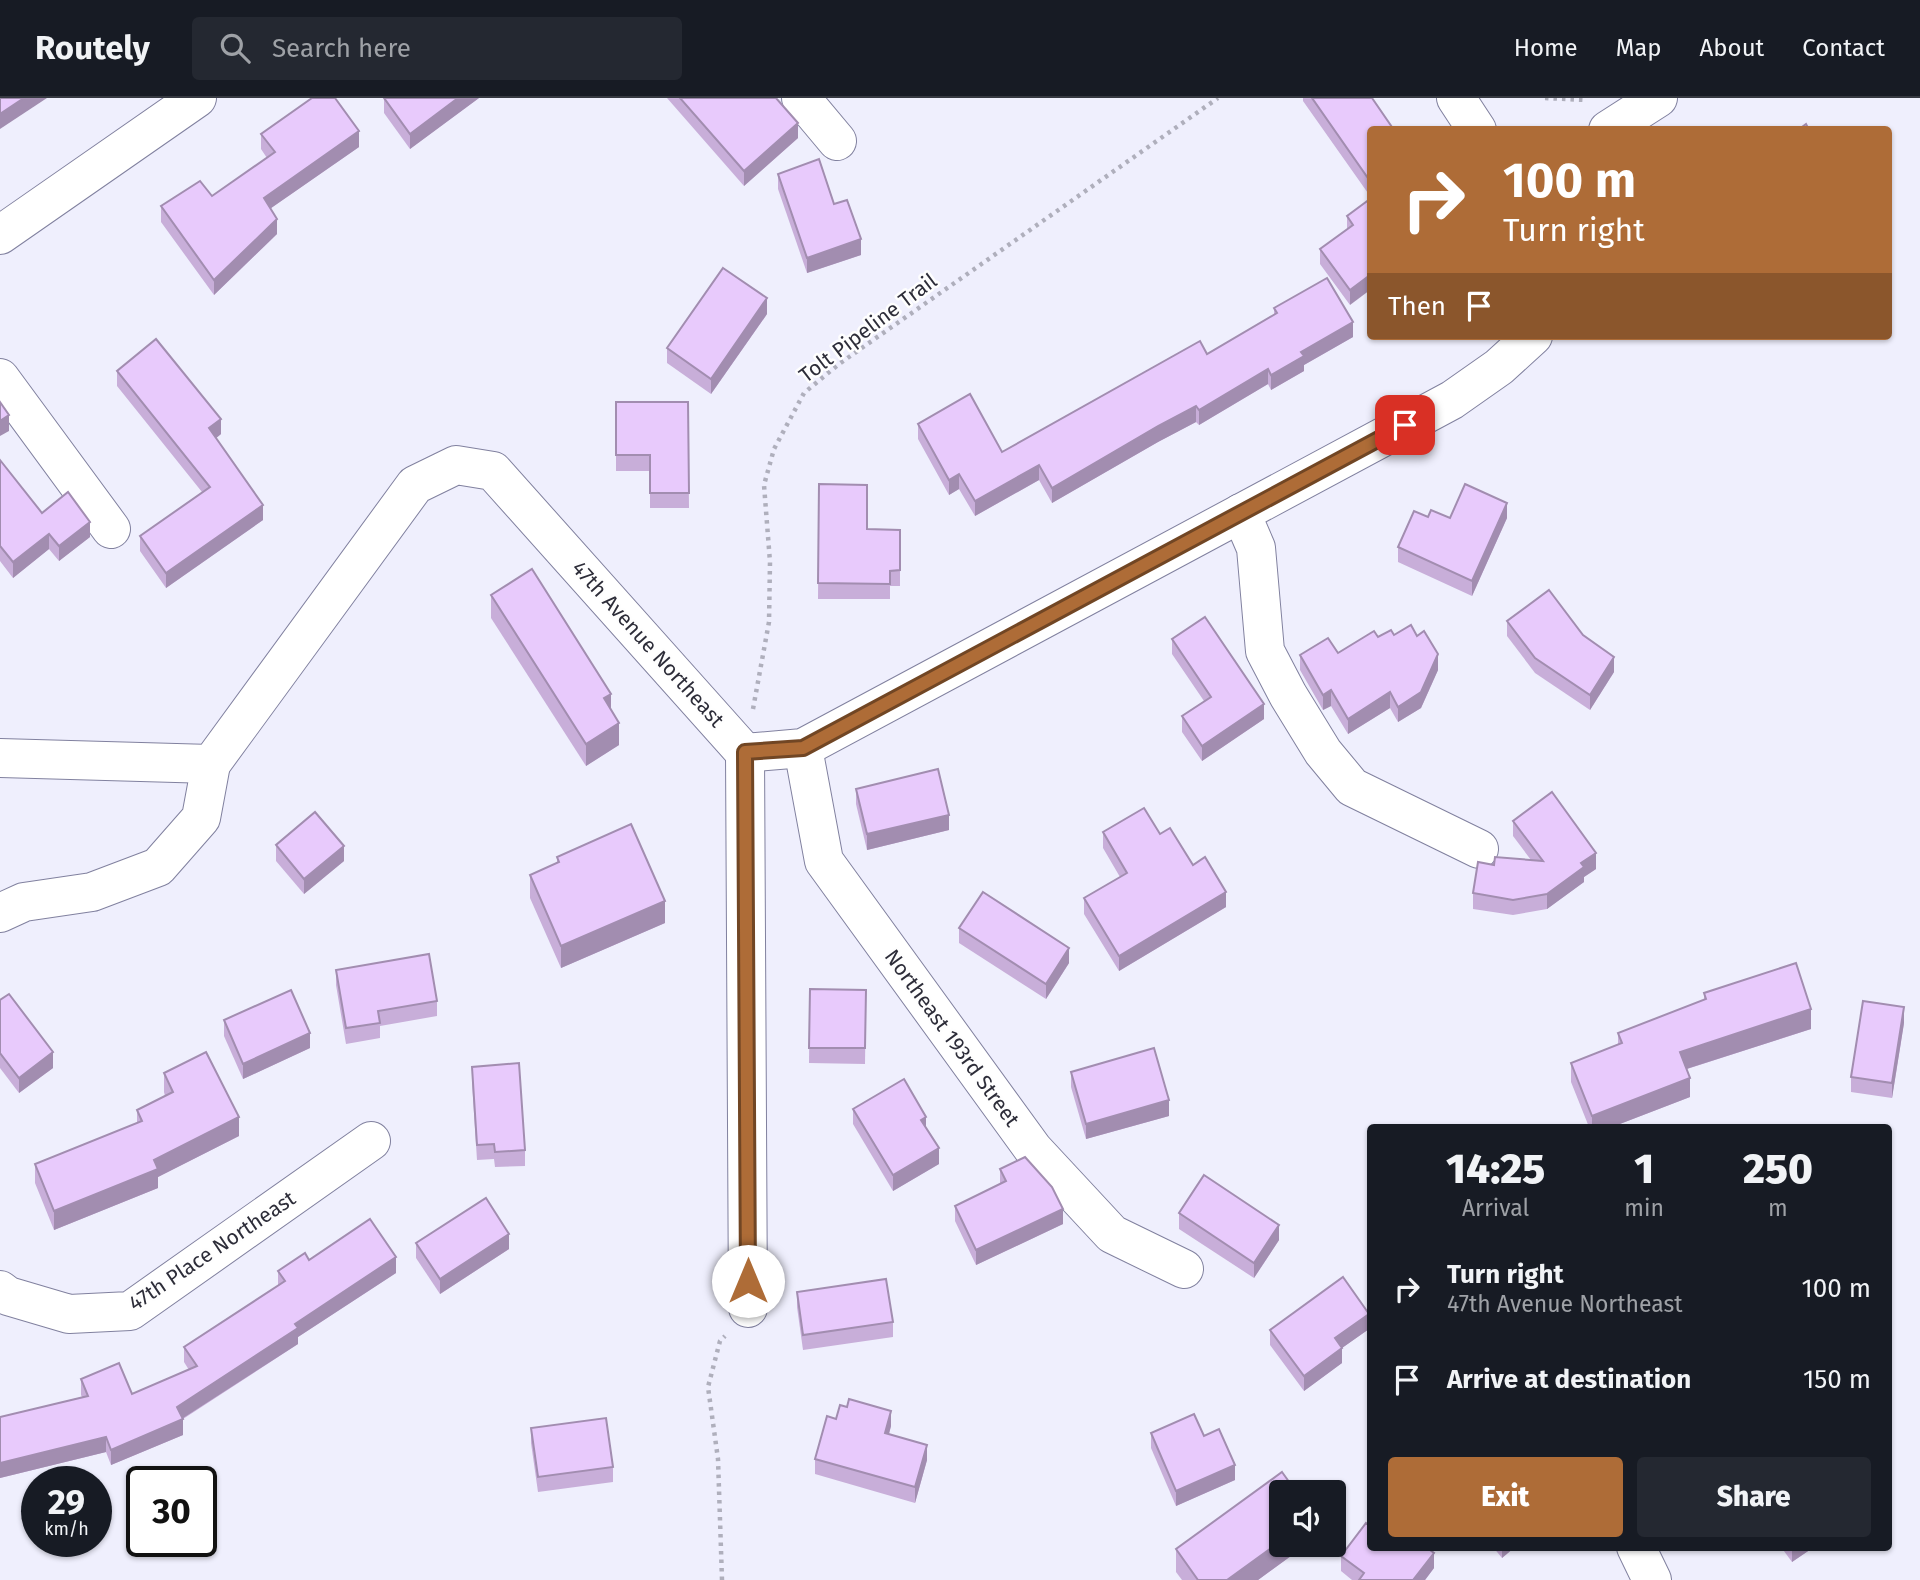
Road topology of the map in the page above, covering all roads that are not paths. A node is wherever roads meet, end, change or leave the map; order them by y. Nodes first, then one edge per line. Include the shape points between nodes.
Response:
1 (197, 98) edge
2 (801, 98) edge
3 (1455, 98) edge
4 (1658, 98) edge
5 (1474, 126) edge
6 (1614, 126) edge
7 (837, 141) dead end
8 (0, 235) edge
9 (1529, 340) edge
10 (0, 378) edge
11 (1241, 513) junction
12 (111, 529) dead end
13 (803, 748) junction
14 (745, 752) junction
15 (0, 758) edge
16 (211, 765) junction
17 (1479, 849) dead end
18 (0, 913) edge
19 (371, 1141) dead end
20 (1184, 1269) dead end
21 (0, 1290) edge
22 (748, 1308) road end
23 (1638, 1551) edge
24 (1652, 1580) edge

1 - 8 street
2 - 7 street
3 - 5 street
4 - 6 street
9 - 11 street via 1499,368 1452,400
10 - 12 street
11 - 13 street
11 - 17 street via 1256,548 1265,651 1323,752 1352,787
13 - 14 street
13 - 20 street, Northeast 193rd Street via 824,861 1032,1149 1112,1234
14 - 16 street, 47th Avenue Northeast via 494,471 456,465 415,485
14 - 22 street
15 - 16 street
16 - 18 street via 201,818 158,867 92,892 24,902
19 - 21 street, 47th Place Northeast via 130,1311 69,1314
23 - 24 street

